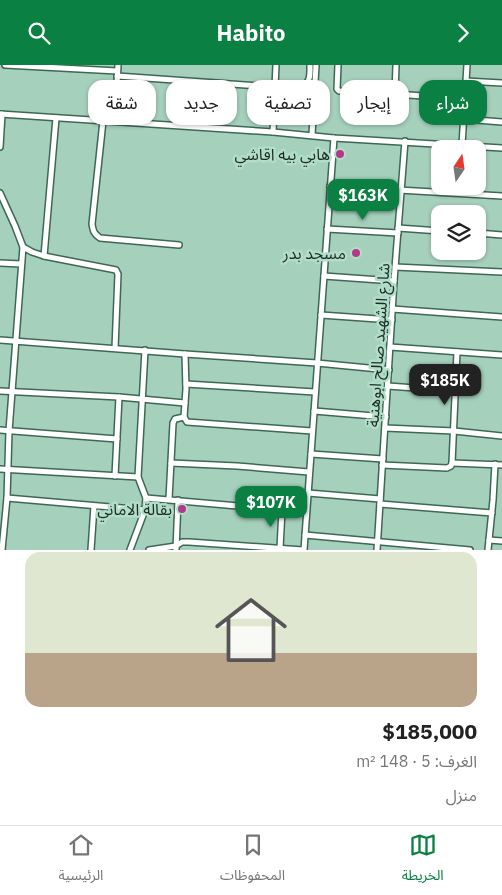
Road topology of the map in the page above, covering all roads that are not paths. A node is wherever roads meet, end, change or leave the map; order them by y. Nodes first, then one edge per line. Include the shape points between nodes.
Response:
1 (5, 65) edge
2 (118, 65) edge
3 (276, 65) edge
4 (310, 65) edge
5 (316, 65) edge
6 (338, 65) edge
7 (396, 65) edge
8 (467, 65) edge
9 (117, 74) junction
10 (117, 80) edge
11 (275, 80) edge
12 (308, 80) edge
13 (395, 80) edge
14 (466, 80) edge
15 (487, 82) edge
16 (502, 83) edge
17 (247, 85) edge
18 (340, 91) edge
19 (1, 114) edge
20 (56, 118) junction
21 (88, 120) edge
22 (487, 121) edge
23 (502, 122) edge
24 (156, 124) edge
25 (103, 125) edge
26 (273, 125) edge
27 (464, 125) edge
28 (273, 132) junction
29 (312, 135) junction
30 (334, 137) junction
31 (0, 138) edge
32 (462, 140) edge
33 (405, 141) junction
34 (431, 143) edge
35 (486, 146) edge
36 (0, 147) edge
37 (502, 147) edge
38 (330, 185) junction
39 (401, 189) junction
40 (0, 193) edge
41 (502, 196) edge
42 (1, 200) edge
43 (327, 229) junction
44 (398, 231) junction
45 (431, 231) edge
46 (486, 234) edge
47 (502, 235) edge
48 (179, 245) dead end
49 (22, 247) junction
50 (44, 256) junction
51 (0, 263) edge
52 (21, 264) junction
53 (395, 267) junction
54 (502, 272) edge
55 (324, 276) junction
56 (394, 281) junction
57 (392, 309) junction
58 (321, 315) junction
59 (502, 317) edge
60 (392, 320) junction
61 (0, 340) edge
62 (16, 341) junction
63 (390, 347) junction
64 (115, 348) junction
65 (146, 351) junction
66 (457, 352) junction
67 (185, 354) junction
68 (502, 355) edge
69 (317, 363) junction
70 (388, 370) junction
71 (186, 384) junction
72 (388, 386) junction
73 (0, 391) edge
74 (456, 391) junction
75 (11, 392) junction
76 (315, 392) junction
77 (119, 397) junction
78 (143, 399) junction
79 (185, 403) junction
80 (314, 411) junction
81 (184, 417) junction
82 (386, 417) junction
83 (385, 428) junction
84 (0, 430) edge
85 (9, 431) junction
86 (312, 431) junction
87 (454, 431) junction
88 (502, 436) edge
89 (117, 439) junction
90 (311, 454) junction
91 (383, 459) junction
92 (171, 463) junction
93 (452, 463) junction
94 (495, 464) junction
95 (382, 465) junction
96 (502, 465) edge
97 (0, 469) edge
98 (7, 469) junction
99 (309, 472) junction
100 (115, 476) junction
101 (138, 477) junction
102 (308, 493) junction
103 (7, 498) junction
104 (146, 498) junction
105 (169, 499) junction
106 (178, 500) junction
107 (380, 501) junction
108 (94, 506) junction
109 (145, 510) junction
110 (282, 510) junction
111 (3, 511) edge
112 (306, 512) junction
113 (492, 513) junction
114 (305, 535) junction
115 (489, 540) junction
116 (502, 541) edge
117 (377, 542) junction
118 (176, 548) edge
119 (280, 548) junction
120 (1, 549) edge
121 (91, 550) edge
122 (130, 550) edge
123 (149, 550) edge
124 (303, 550) edge
125 (377, 550) edge
126 (470, 550) edge
127 (488, 550) edge

1 - 9 street
2 - 9 street
3 - 11 street
4 - 12 street
5 - 29 street
6 - 18 street via 337,91
7 - 13 street
8 - 14 street
9 - 10 street
9 - 17 street
15 - 16 street
19 - 20 street
19 - 31 street
20 - 21 street
20 - 50 street
22 - 23 street
24 - 28 street
25 - 48 street via 92,224 95,235
26 - 28 street
27 - 32 street
28 - 29 street
29 - 30 street
30 - 33 street
30 - 38 street
31 - 36 street
33 - 34 street
33 - 39 street, شارع الشهيد صالح ابوهنية
35 - 37 street
38 - 39 street
38 - 43 street
39 - 41 street
39 - 44 street, شارع الشهيد صالح ابوهنية
40 - 42 street
42 - 49 street
43 - 44 street
43 - 55 street
44 - 45 street
44 - 53 street, شارع الشهيد صالح ابوهنية
46 - 47 street
49 - 50 street
49 - 52 street
50 - 64 street via 116,270
51 - 52 street
52 - 62 street
53 - 54 street
53 - 56 street, شارع الشهيد صالح ابوهنية
55 - 56 street
55 - 58 street
56 - 57 street, شارع الشهيد صالح ابوهنية
57 - 59 street
57 - 60 street, شارع الشهيد صالح ابوهنية
58 - 60 street
58 - 69 street
60 - 63 street, شارع الشهيد صالح ابوهنية
61 - 62 street
62 - 64 street
62 - 75 street
63 - 66 street
63 - 70 street, شارع الشهيد صالح ابوهنية
64 - 65 street
65 - 67 street
65 - 78 street
66 - 68 street
66 - 74 street
67 - 69 street
67 - 71 street
69 - 70 street
69 - 76 street
70 - 72 street, شارع الشهيد صالح ابوهنية
71 - 76 street
71 - 79 street
72 - 74 street
72 - 82 street, شارع الشهيد صالح ابوهنية
73 - 75 street
74 - 87 street
75 - 77 street
75 - 85 street
76 - 80 street
77 - 78 street
77 - 89 street
78 - 79 street
78 - 101 street
79 - 81 street
80 - 82 street
80 - 86 street
81 - 86 street via 189,423
81 - 92 street via 174,420
82 - 83 street, شارع الشهيد صالح ابوهنية
83 - 87 street
83 - 91 street, شارع الشهيد صالح ابوهنية
84 - 85 street
85 - 89 street
85 - 98 street
86 - 90 street
87 - 88 street
87 - 93 street
89 - 100 street
90 - 91 street
90 - 99 street
91 - 95 street, شارع الشهيد صالح ابوهنية
92 - 99 street
92 - 105 street
93 - 94 street
93 - 95 street via 447,468
94 - 96 street
94 - 113 street
95 - 107 street, شارع الشهيد صالح ابوهنية
97 - 98 street
98 - 100 street
98 - 103 street
99 - 102 street
100 - 101 street
101 - 104 street
102 - 107 street
102 - 112 street
103 - 108 street
103 - 111 street
104 - 105 street
104 - 109 street
105 - 106 street
106 - 110 street
106 - 118 street
107 - 113 street
107 - 117 street, شارع الشهيد صالح ابوهنية
108 - 109 street
108 - 121 street
109 - 122 street
110 - 112 street
110 - 119 street
111 - 120 street
112 - 114 street
113 - 115 street
114 - 117 street
114 - 124 street
115 - 116 street
115 - 127 street
117 - 125 street, شارع الشهيد صالح ابوهنية
117 - 126 street
118 - 119 street via 182,542
118 - 123 street
119 - 124 street

